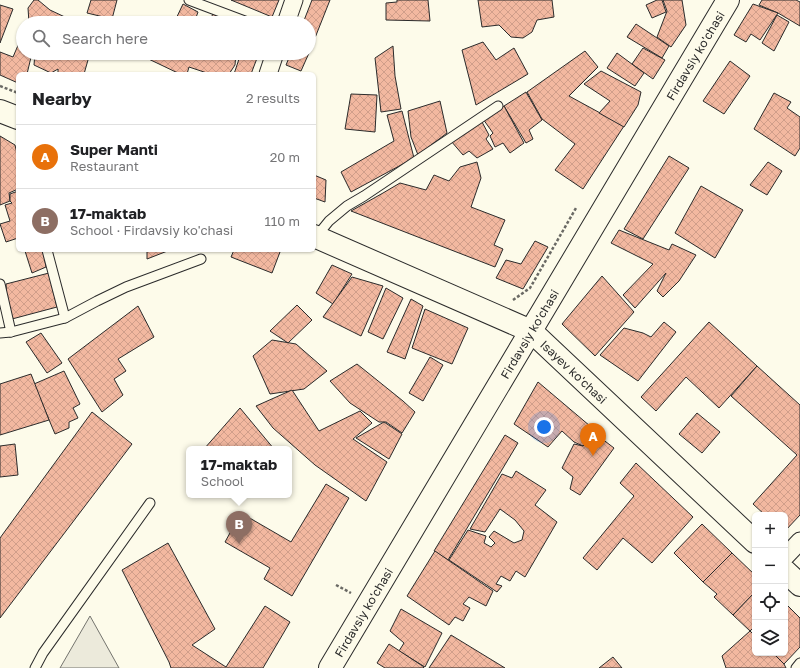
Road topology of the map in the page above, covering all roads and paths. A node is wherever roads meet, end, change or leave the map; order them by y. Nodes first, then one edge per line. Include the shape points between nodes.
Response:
1 (189, 0) edge
2 (294, 0) edge
3 (728, 0) edge
4 (231, 16) edge
5 (288, 16) edge
6 (273, 60) edge
7 (269, 72) edge
8 (0, 86) edge
9 (16, 92) edge
10 (498, 106) dead end
11 (0, 111) edge
12 (16, 117) edge
13 (576, 208) dead end
14 (316, 235) edge
15 (316, 236) edge
16 (47, 252) edge
17 (201, 259) dead end
18 (0, 284) edge
19 (492, 314) junction
20 (65, 318) junction
21 (531, 331) junction
22 (11, 332) junction
23 (0, 334) edge
24 (150, 503) dead end
25 (752, 539) edge
26 (800, 541) edge
27 (788, 554) edge
28 (788, 574) edge
29 (800, 585) edge
30 (800, 663) edge
31 (35, 668) edge
32 (330, 668) edge
33 (796, 668) edge

1 - 4 lane
2 - 5 street
3 - 21 main road, Firdavsiy ko'chasi
6 - 7 street
8 - 9 path
10 - 14 lane via 347,206
11 - 12 main road
13 - 19 path via 530,288
15 - 19 main road, Isayev ko'chasi
16 - 20 lane
17 - 20 lane via 126,287
18 - 22 lane
19 - 21 main road, Isayev ko'chasi
20 - 22 lane
21 - 25 main road, Isayev ko'chasi
21 - 32 main road, Firdavsiy ko'chasi
22 - 23 lane
24 - 31 lane via 43,653
26 - 27 street
28 - 29 main road
30 - 33 lane

